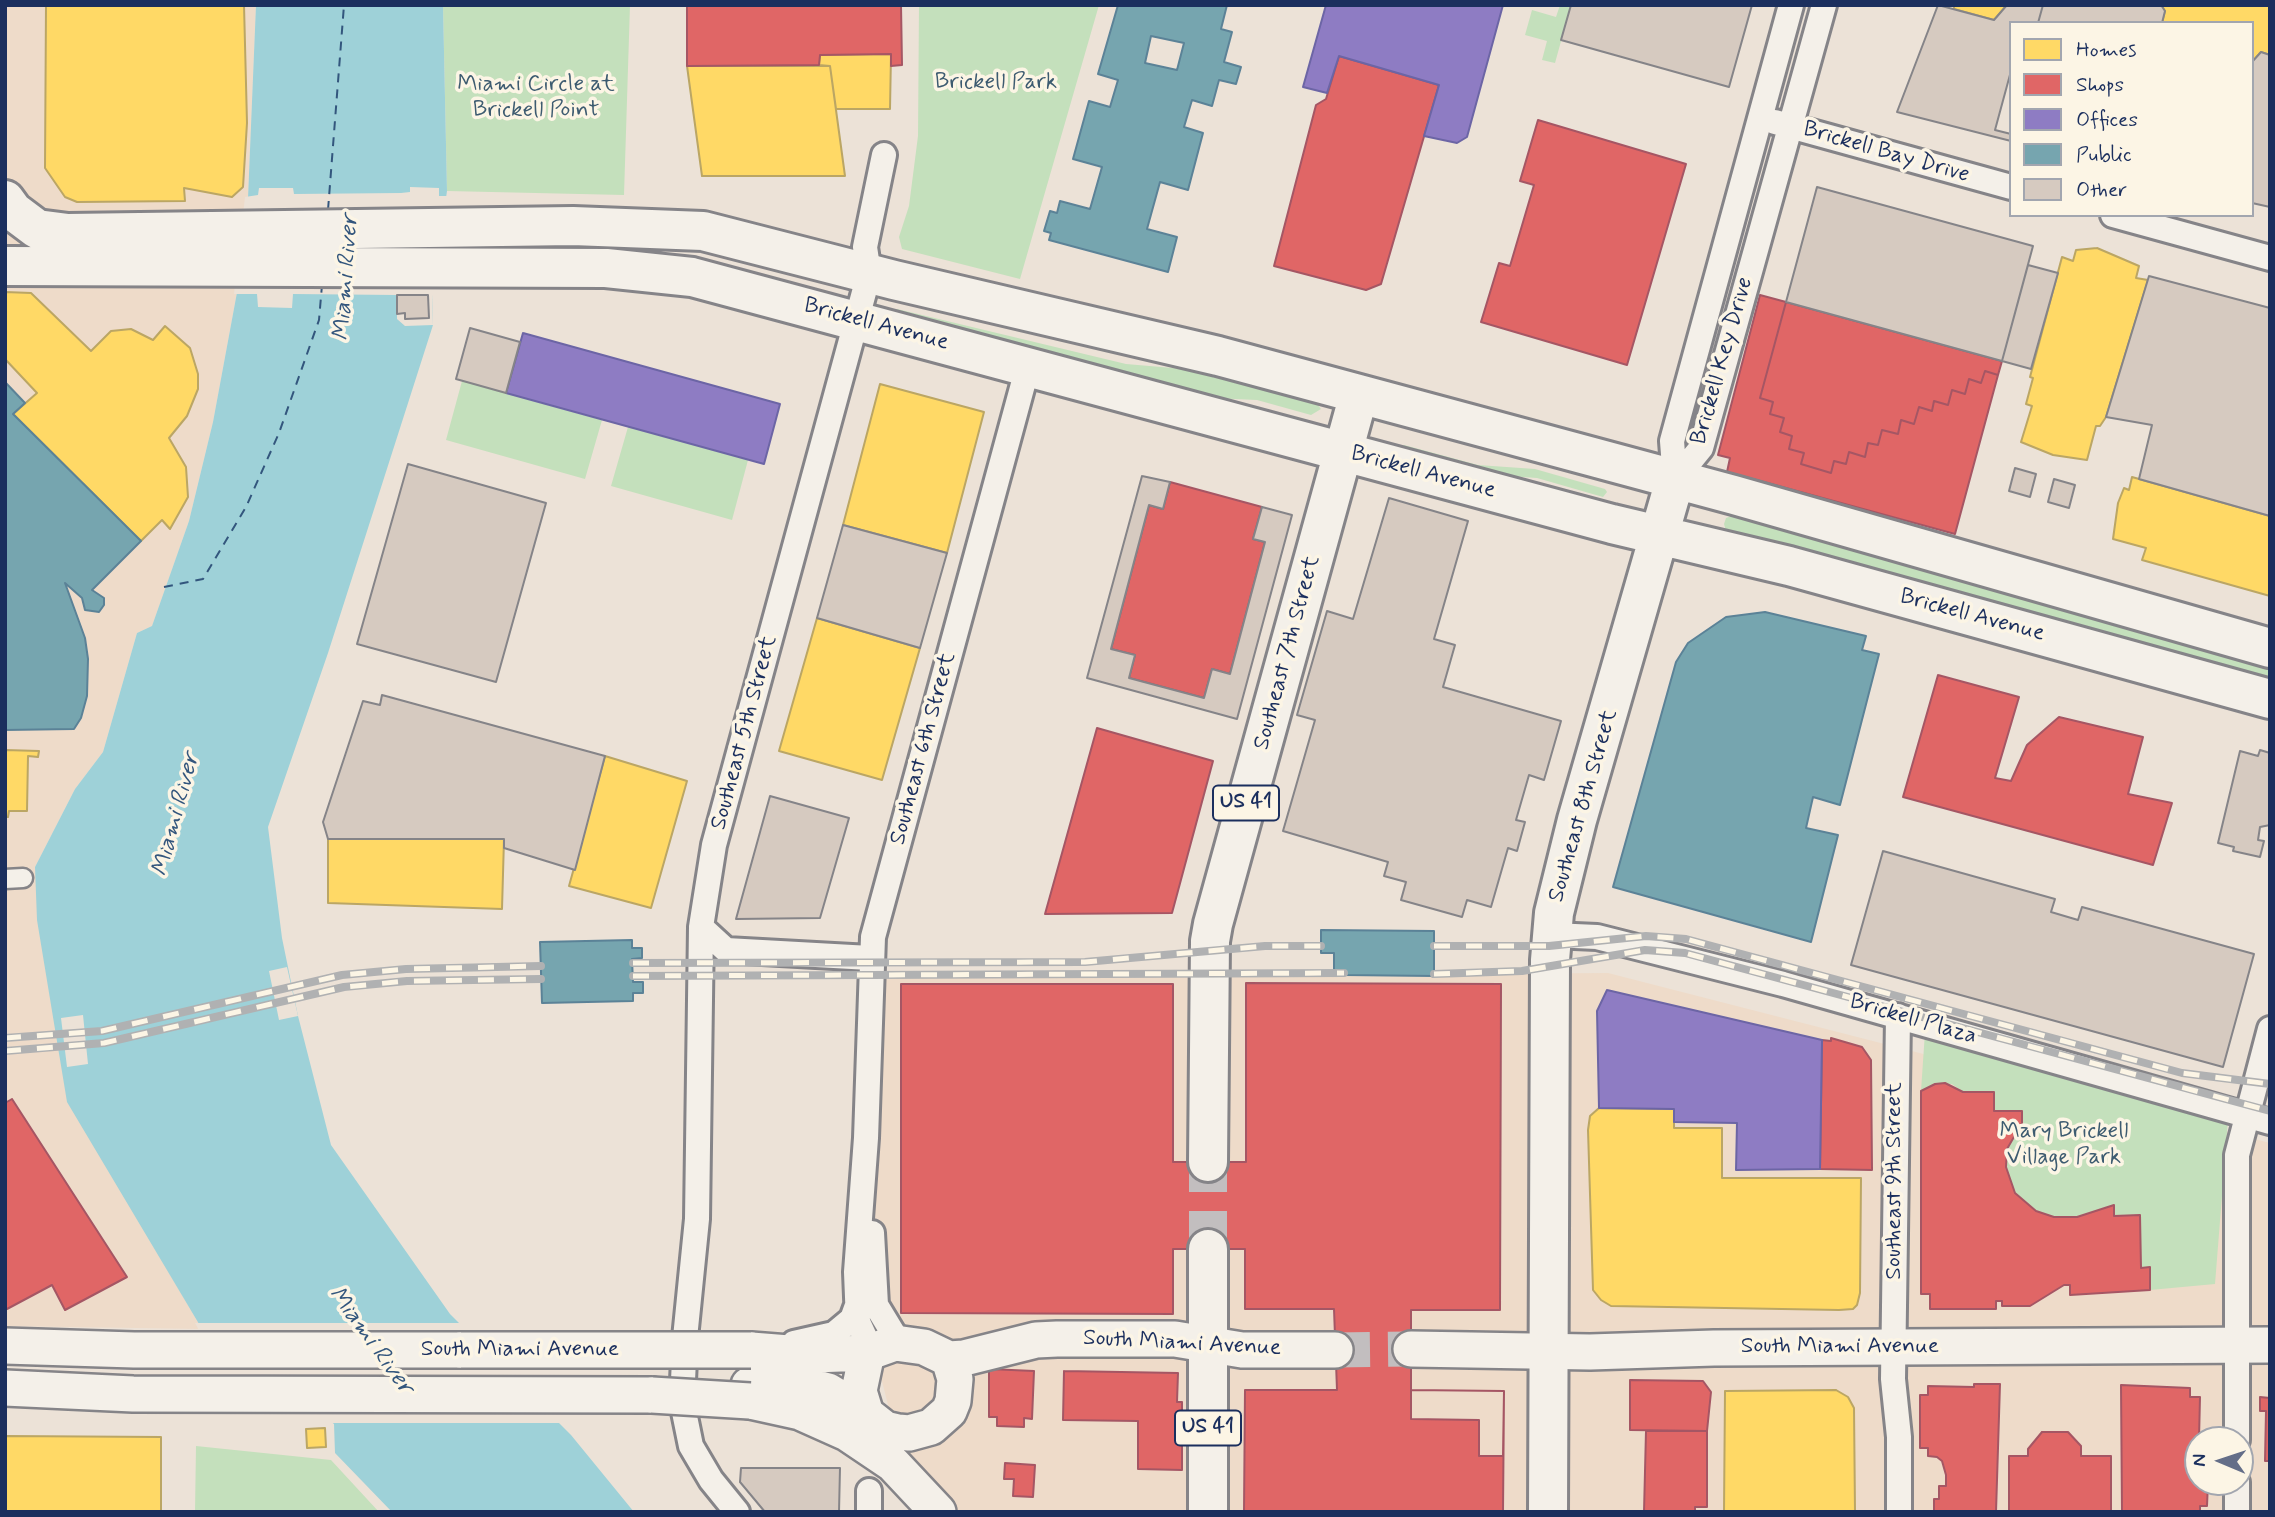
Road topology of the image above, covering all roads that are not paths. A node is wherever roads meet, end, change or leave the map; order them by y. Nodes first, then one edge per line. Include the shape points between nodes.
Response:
1 (1791, 5) edge
2 (1824, 5) edge
3 (1760, 118) junction
4 (1790, 126) junction
5 (884, 155) dead end
6 (2009, 186) edge
7 (5, 200) edge
8 (2120, 217) edge
9 (123, 250) junction
10 (2270, 258) edge
11 (5, 266) edge
12 (869, 274) junction
13 (858, 321) junction
14 (1028, 366) junction
15 (1359, 394) junction
16 (1343, 452) junction
17 (1675, 480) junction
18 (1660, 535) junction
19 (2270, 648) edge
20 (2270, 699) edge
21 (701, 927) junction
22 (1552, 935) junction
23 (870, 958) junction
24 (1898, 1016) junction
25 (2270, 1029) edge
26 (2245, 1114) junction
27 (2270, 1122) edge
28 (866, 1138) junction
29 (1208, 1162) tunnel mouth
30 (1208, 1249) tunnel mouth
31 (856, 1308) junction
32 (1208, 1344) junction
33 (2254, 1345) edge
34 (5, 1346) edge
35 (1893, 1346) junction
36 (879, 1349) junction
37 (1411, 1349) tunnel mouth
38 (751, 1350) junction
39 (1335, 1350) tunnel mouth
40 (1549, 1350) junction
41 (949, 1359) junction
42 (5, 1388) edge
43 (749, 1393) junction
44 (875, 1422) junction
45 (2240, 1426) edge
46 (737, 1512) edge
47 (938, 1512) edge
48 (963, 1512) edge
49 (1208, 1512) edge
50 (1548, 1512) edge
51 (1899, 1512) edge

1 - 3 street, Brickell Key Drive
2 - 4 street, Brickell Key Drive
3 - 4 street, Brickell Bay Drive
3 - 17 street, Brickell Key Drive via 1672,441
4 - 6 street, Brickell Bay Drive
4 - 17 street, Brickell Key Drive via 1701,448
5 - 12 street, Southeast 5th Street via 865,247
7 - 9 main road via 29,225
8 - 10 street
9 - 11 main road
9 - 12 main road, Brickell Avenue via 573,226 703,231
9 - 13 main road, Brickell Avenue via 573,267 692,277
12 - 13 street, Southeast 5th Street
12 - 15 main road, Brickell Avenue
13 - 14 main road, Brickell Avenue
13 - 21 street, Southeast 5th Street via 715,845
14 - 16 main road, Brickell Avenue
14 - 23 street, Southeast 6th Street
15 - 16 main road, Southeast 7th Street / US 41
15 - 17 main road, Brickell Avenue
16 - 18 main road, Brickell Avenue
16 - 29 main road, Southeast 7th Street / US 41 via 1213,924
17 - 18 main road, Southeast 8th Street
17 - 19 main road, Brickell Avenue
18 - 20 main road, Brickell Avenue via 1789,566
18 - 22 main road, Southeast 8th Street via 1558,887
21 - 23 street via 726,950
21 - 46 street, Southeast 5th Street via 698,1206 682,1402 687,1432 699,1461
22 - 24 street, Brickell Plaza via 1597,937
22 - 40 main road, Southeast 8th Street
23 - 28 street, Southeast 6th Street
24 - 26 street, Brickell Plaza
24 - 35 street, Southeast 9th Street
25 - 26 street
26 - 27 street, Brickell Plaza
26 - 33 street via 2237,1155
28 - 31 street, Southeast 6th Street
28 - 36 street, Southeast 6th Street
30 - 32 main road, US 41
31 - 36 street, Southeast 6th Street via 862,1334
31 - 38 street via 844,1328 828,1337
32 - 39 main road, South Miami Avenue via 1242,1350
32 - 41 main road, South Miami Avenue via 1175,1339 1036,1340
32 - 49 main road, US 41
33 - 35 main road, South Miami Avenue
33 - 45 street
34 - 38 main road, South Miami Avenue, bridge
35 - 40 main road, South Miami Avenue
35 - 51 street, Southeast 9th Street
36 - 38 main road, South Miami Avenue via 814,1355
36 - 41 main road via 924,1348
36 - 44 main road via 859,1391
37 - 40 main road, South Miami Avenue
40 - 50 main road, Southeast 8th Street
41 - 44 main road via 955,1391 949,1411 931,1427 909,1433
42 - 43 main road, South Miami Avenue, bridge via 133,1394 652,1395 724,1384
43 - 44 main road, South Miami Avenue via 812,1387 836,1395
43 - 47 main road, South Miami Avenue via 847,1433 893,1464
44 - 48 main road, South Miami Avenue via 933,1469

